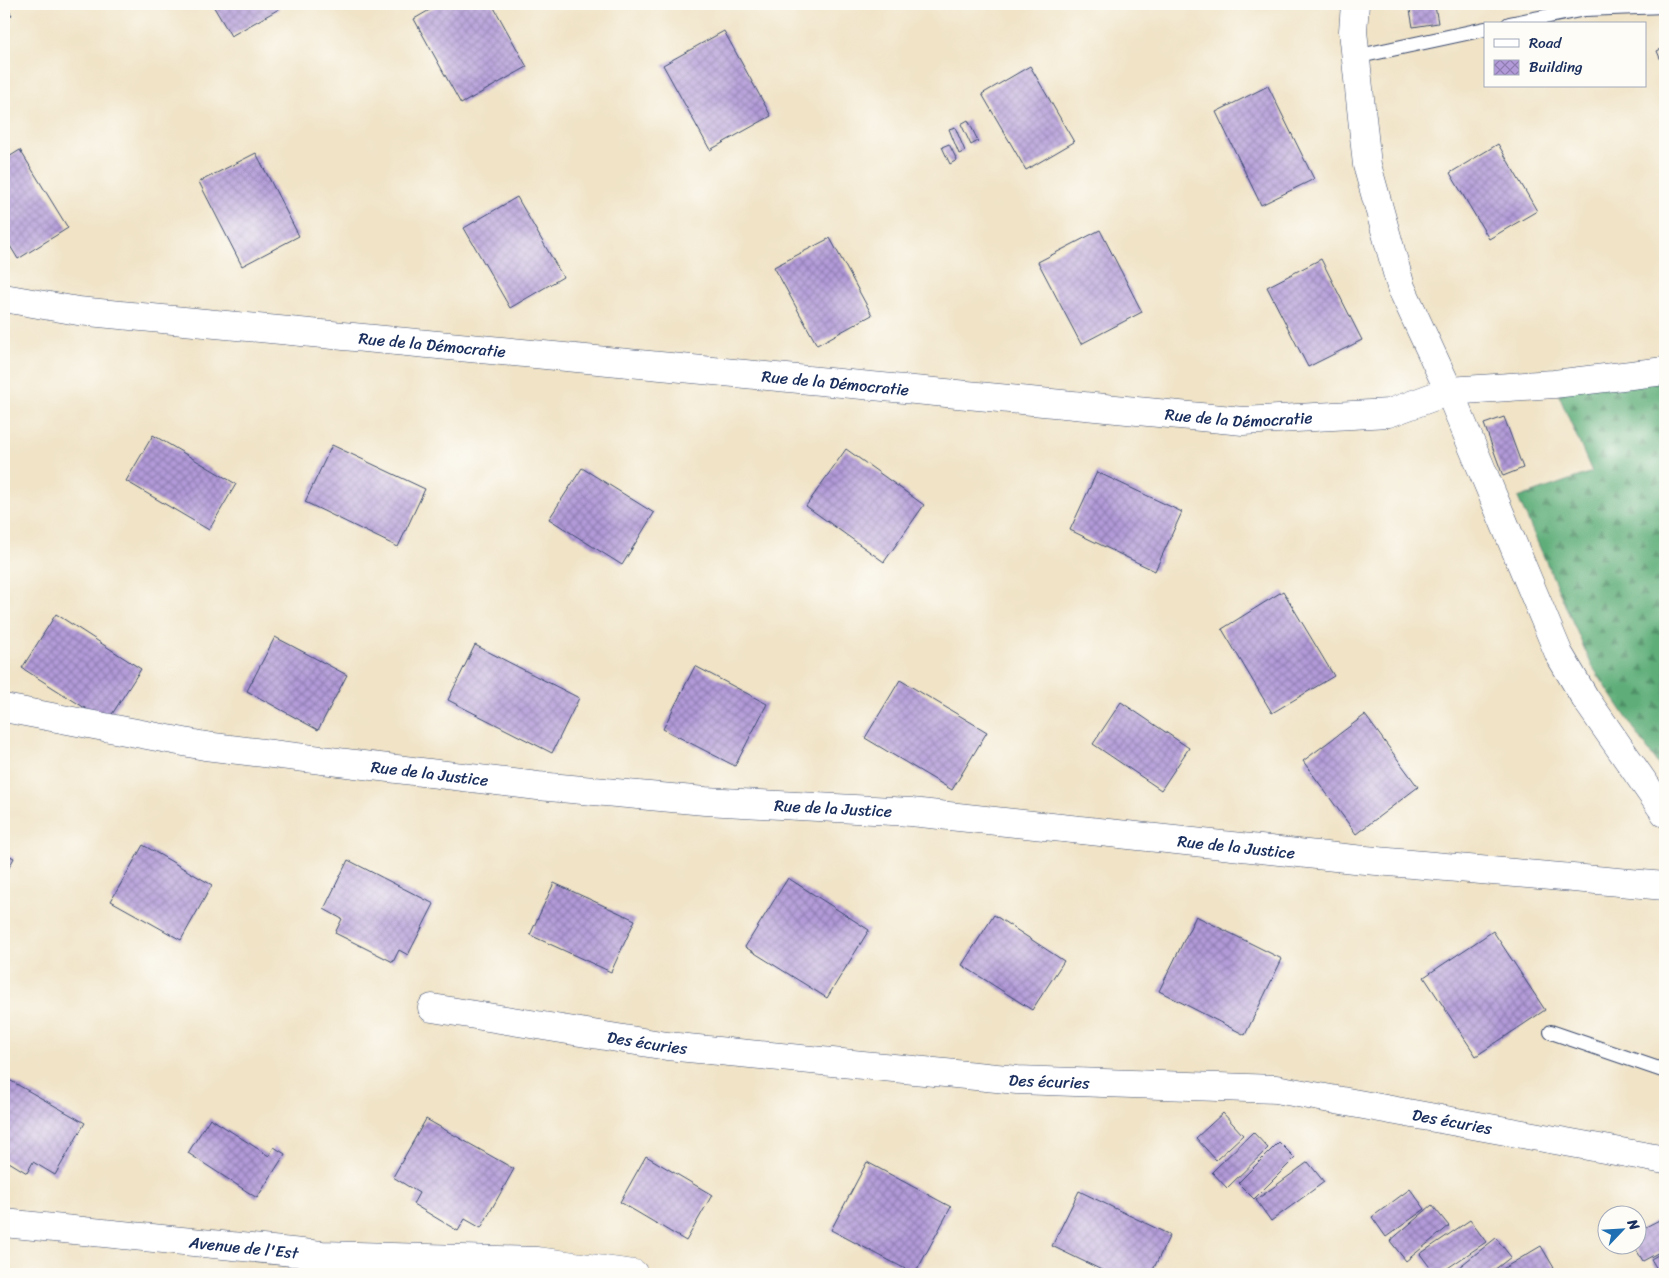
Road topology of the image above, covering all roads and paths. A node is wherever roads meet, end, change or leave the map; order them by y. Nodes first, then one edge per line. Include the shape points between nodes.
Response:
1 (1355, 4) edge
2 (1665, 6) edge
3 (1519, 22) edge
4 (1484, 28) edge
5 (1355, 57) junction
6 (4, 298) edge
7 (1665, 371) edge
8 (1448, 391) junction
9 (4, 708) edge
10 (1665, 813) edge
11 (1665, 886) edge
12 (432, 1008) dead end
13 (1551, 1032) dead end
14 (1665, 1072) edge
15 (1665, 1160) edge
16 (4, 1223) edge
17 (634, 1274) edge

1 - 5 street via 1352,31
2 - 3 lane via 1585,9
4 - 5 lane
5 - 8 street via 1367,165 1398,278
6 - 8 street, Rue de la Démocratie via 78,311 1244,421 1389,413
7 - 8 street, Rue de la Démocratie via 1554,384
8 - 10 street via 1559,654 1585,698
9 - 11 street, Rue de la Justice via 205,746 538,786 705,801 911,812 1354,859
12 - 15 street, Des écuries via 668,1046 1007,1079 1276,1089
13 - 14 lane
16 - 17 street, Avenue de l'Est via 322,1255 537,1261

